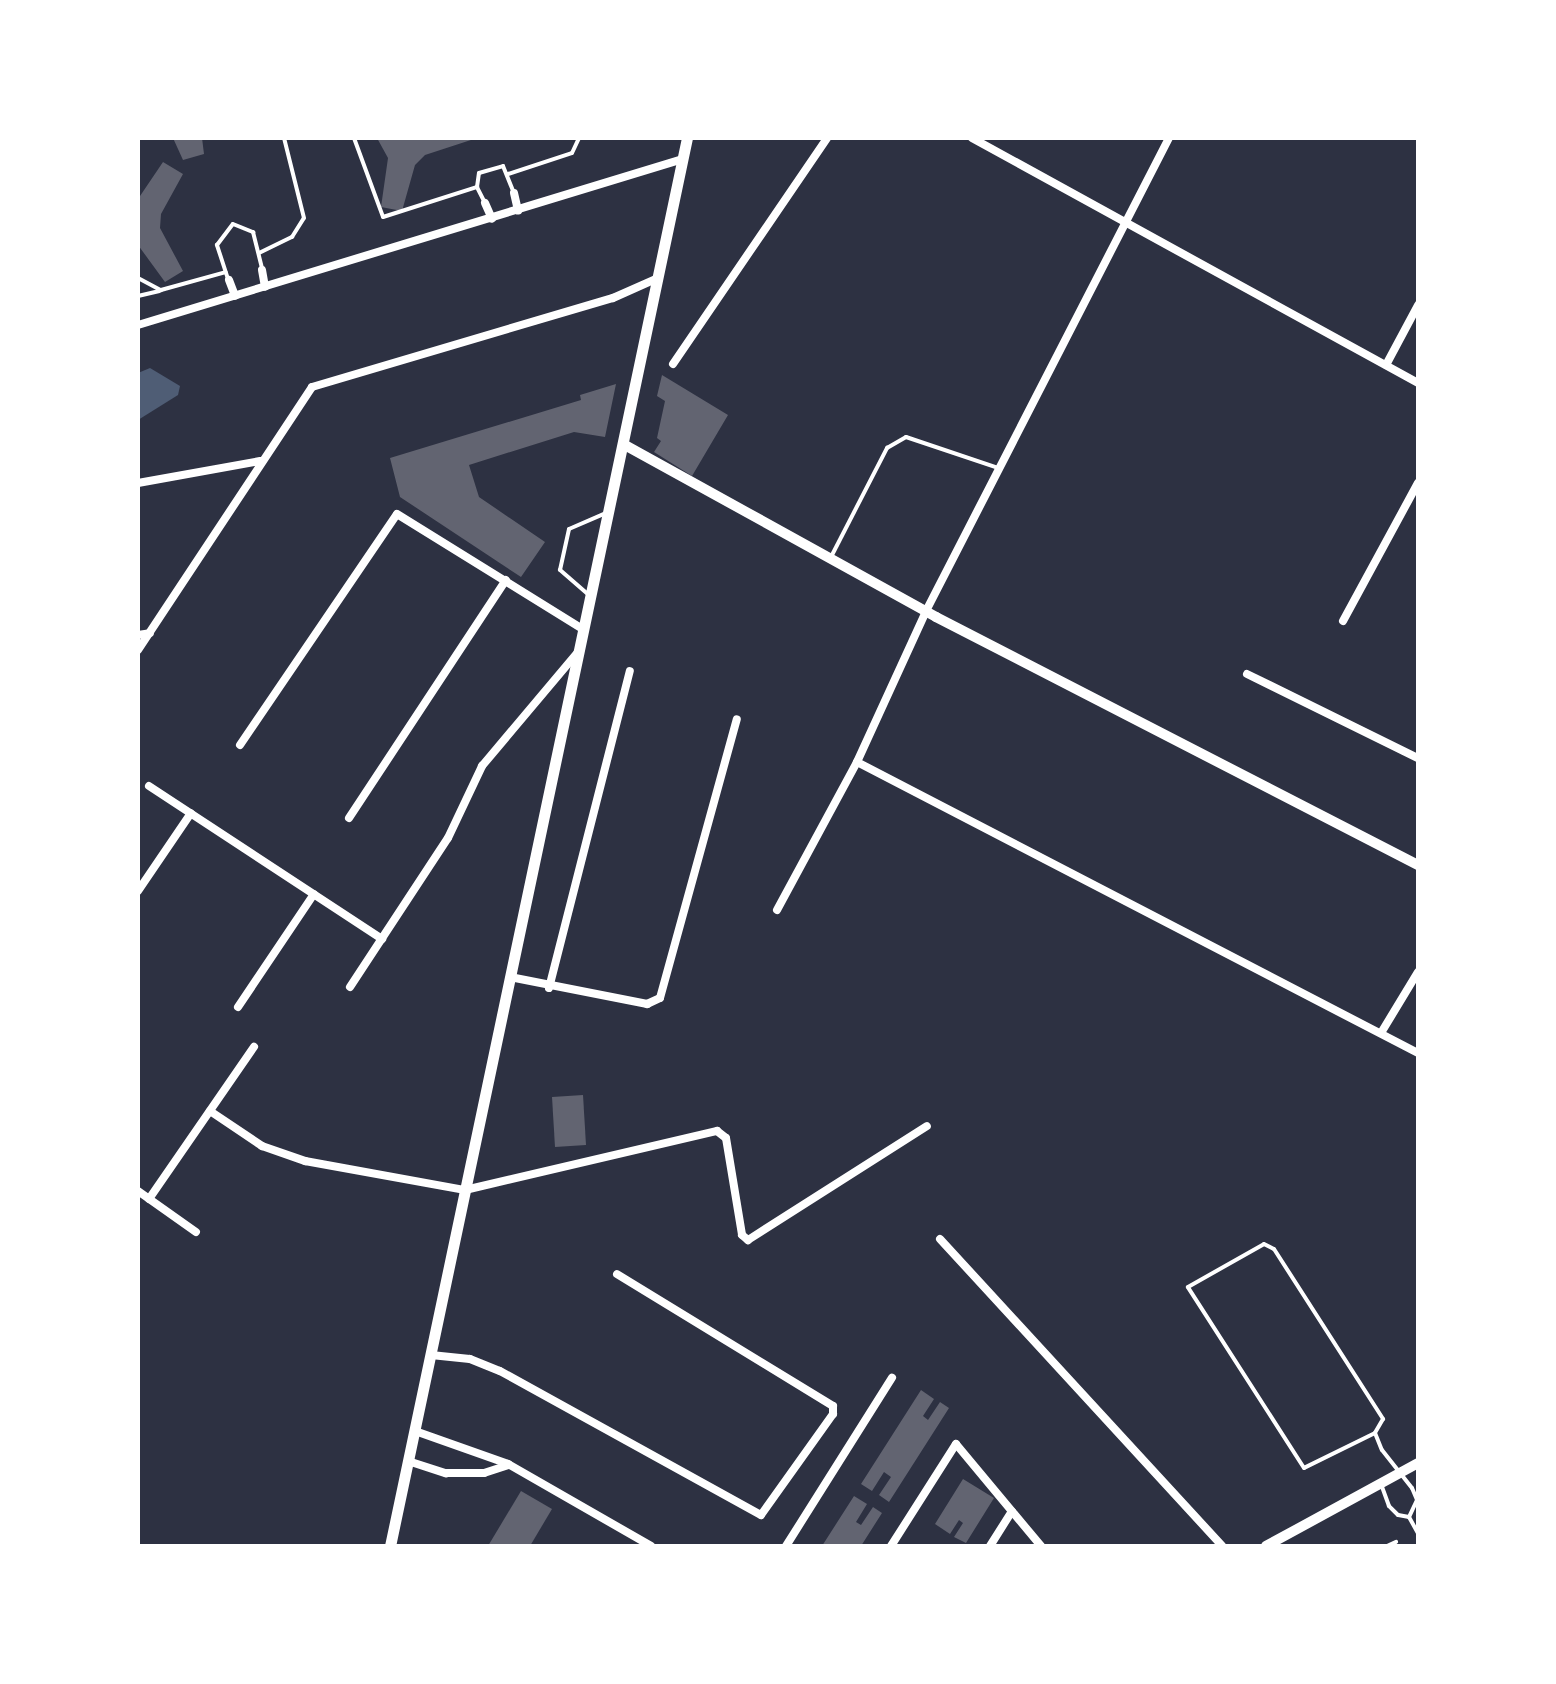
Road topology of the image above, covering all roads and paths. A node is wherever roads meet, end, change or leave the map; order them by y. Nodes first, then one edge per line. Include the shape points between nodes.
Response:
1 (284, 138) edge
2 (354, 138) edge
3 (579, 138) edge
4 (687, 138) edge
5 (815, 138) edge
6 (972, 138) edge
7 (1169, 138) edge
8 (826, 141) edge
9 (683, 159) junction
10 (508, 174) junction
11 (477, 187) junction
12 (514, 193) joint
13 (485, 203) joint
14 (518, 211) junction
15 (492, 219) junction
16 (1124, 221) junction
17 (259, 253) junction
18 (262, 270) joint
19 (228, 276) junction
20 (138, 278) edge
21 (658, 278) junction
22 (265, 287) junction
23 (161, 290) junction
24 (138, 296) edge
25 (235, 296) junction
26 (1418, 305) edge
27 (138, 325) edge
28 (673, 364) dead end
29 (1386, 365) junction
30 (1418, 383) edge
31 (623, 444) junction
32 (260, 461) junction
33 (998, 468) junction
34 (138, 483) edge
35 (1418, 483) edge
36 (608, 512) junction
37 (830, 559) junction
38 (506, 580) junction
39 (591, 597) junction
40 (926, 611) junction
41 (1343, 621) dead end
42 (584, 630) junction
43 (150, 633) junction
44 (138, 635) edge
45 (138, 650) edge
46 (579, 650) junction
47 (630, 671) dead end
48 (1247, 674) dead end
49 (737, 719) dead end
50 (240, 745) dead end
51 (1418, 758) edge
52 (857, 762) junction
53 (149, 786) dead end
54 (191, 813) junction
55 (349, 818) dead end
56 (1418, 865) edge
57 (138, 891) edge
58 (314, 894) junction
59 (777, 910) dead end
60 (382, 939) junction
61 (1418, 972) edge
62 (510, 977) junction
63 (350, 987) dead end
64 (549, 988) junction
65 (238, 1007) dead end
66 (1381, 1033) junction
67 (254, 1047) dead end
68 (1418, 1053) edge
69 (210, 1111) junction
70 (927, 1126) dead end
71 (465, 1190) junction
72 (138, 1191) edge
73 (149, 1199) junction
74 (196, 1232) dead end
75 (940, 1239) dead end
76 (617, 1274) dead end
77 (431, 1355) junction
78 (892, 1378) dead end
79 (415, 1431) junction
80 (1375, 1433) junction
81 (408, 1461) junction
82 (1418, 1463) edge
83 (508, 1464) junction
84 (1398, 1473) junction
85 (1380, 1482) junction
86 (1012, 1511) junction
87 (1409, 1517) junction
88 (1418, 1533) edge
89 (1396, 1542) dead end
90 (390, 1546) edge
91 (651, 1546) edge
92 (786, 1546) edge
93 (891, 1546) edge
94 (990, 1546) edge
95 (1041, 1546) edge
96 (1222, 1546) edge
97 (1266, 1546) edge
98 (1387, 1546) edge

1 - 17 lane via 304,218 292,237
2 - 11 lane via 383,217
3 - 10 lane via 572,153
4 - 9 main road
5 - 8 street
6 - 16 street
7 - 16 street
8 - 28 street
9 - 14 street
9 - 21 main road
10 - 11 lane via 503,166 479,173
10 - 12 lane
11 - 13 lane
12 - 14 street
13 - 15 street
14 - 15 street
15 - 22 street
16 - 29 street
16 - 33 street
17 - 18 lane
17 - 19 lane via 249,228 226,228 217,245
18 - 22 street
19 - 23 lane
19 - 25 street
20 - 23 lane
21 - 31 main road
21 - 32 street via 613,298 319,384 305,394
22 - 25 street
23 - 24 lane
25 - 27 street
26 - 29 street
29 - 30 street
31 - 36 main road
31 - 37 street
32 - 34 street
32 - 43 street
33 - 37 lane via 906,437 887,448
33 - 40 street
35 - 41 street
36 - 39 main road
36 - 39 lane via 569,529 560,570
37 - 40 street
38 - 42 street
38 - 50 street via 397,514
38 - 55 street
39 - 42 main road
40 - 52 street
40 - 56 street
42 - 46 main road
43 - 44 street
43 - 45 street
46 - 60 street via 482,766 448,838
46 - 62 main road
47 - 64 street
48 - 51 street
49 - 64 street via 664,992 647,1004
52 - 59 street
52 - 66 street
53 - 54 street
54 - 57 street
54 - 58 street
58 - 60 street
58 - 65 street
60 - 63 street
61 - 66 street
62 - 64 street
62 - 71 main road
66 - 68 street
67 - 69 street
69 - 71 street via 262,1146 305,1161
69 - 73 street
70 - 71 street via 748,1240 742,1235 726,1138 717,1131
71 - 77 main road
72 - 73 street
73 - 74 street
75 - 96 street
76 - 77 street via 833,1406 833,1414 761,1515 500,1371 470,1359
77 - 79 main road
78 - 92 street
79 - 81 main road
79 - 83 street
80 - 80 lane via 1383,1419 1274,1249 1264,1244 1188,1287 1304,1468
80 - 84 lane
81 - 83 street via 446,1473 484,1473
81 - 90 main road
82 - 84 street
83 - 91 street
84 - 85 street
84 - 87 lane via 1417,1500
85 - 87 lane via 1389,1506
85 - 97 street
86 - 93 street via 956,1444
86 - 94 street
86 - 95 street
87 - 88 lane
89 - 98 lane

